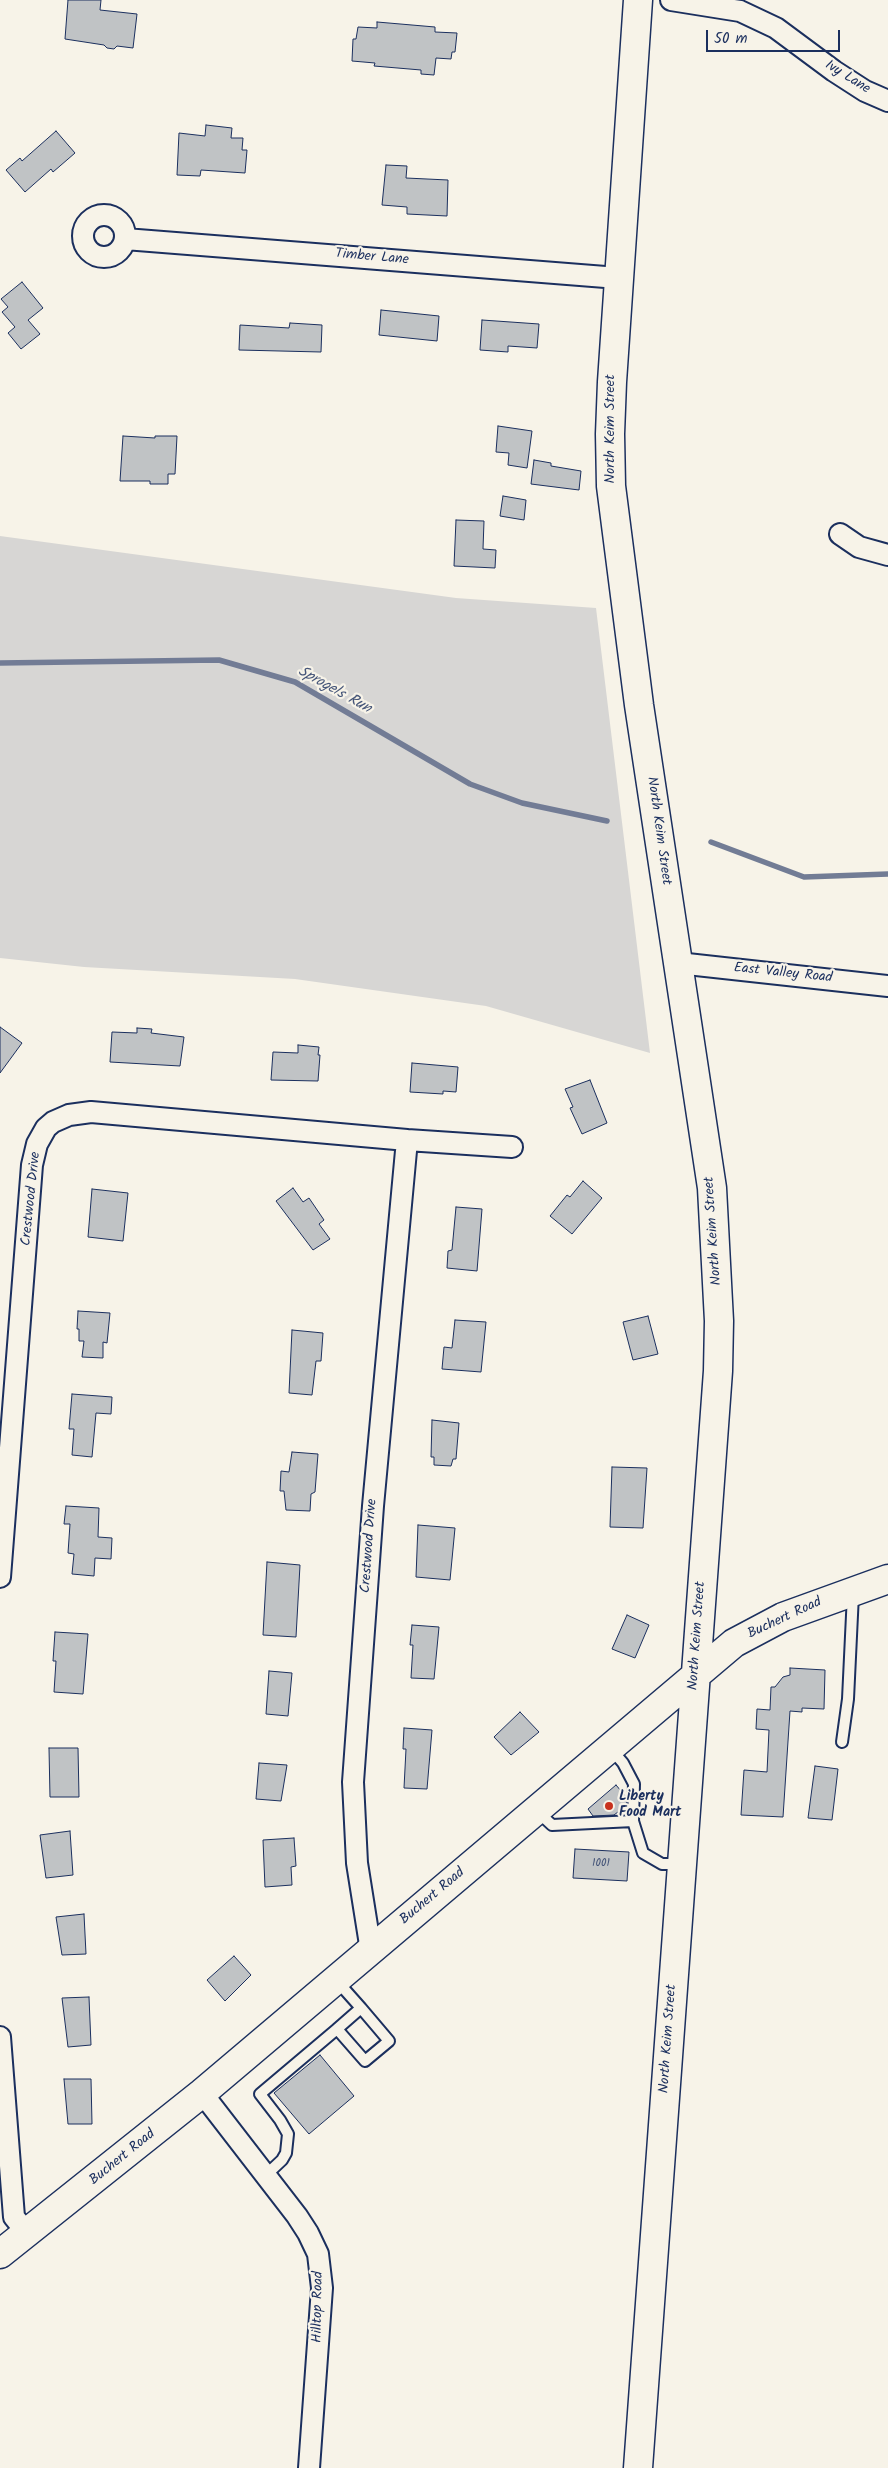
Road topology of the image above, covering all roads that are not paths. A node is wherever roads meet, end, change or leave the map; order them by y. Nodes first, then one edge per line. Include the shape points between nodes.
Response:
1 (638, 0) edge
2 (672, 0) edge
3 (888, 101) edge
4 (125, 239) dead end
5 (618, 278) junction
6 (840, 534) dead end
7 (888, 554) edge
8 (678, 963) junction
9 (888, 986) edge
10 (407, 1140) junction
11 (512, 1147) dead end
12 (0, 1577) edge
13 (888, 1579) edge
14 (853, 1591) junction
15 (696, 1675) junction
16 (842, 1742) dead end
17 (610, 1747) junction
18 (536, 1810) junction
19 (633, 1821) junction
20 (682, 1864) junction
21 (371, 1951) junction
22 (336, 1980) junction
23 (361, 2008) junction
24 (337, 2029) junction
25 (0, 2037) edge
26 (202, 2093) junction
27 (266, 2175) junction
28 (27, 2233) junction
29 (0, 2254) edge
30 (309, 2468) edge
31 (638, 2468) edge

1 - 5 street, North Keim Street
2 - 3 street, Ivy Lane via 740,11 776,28 834,71
4 - 5 street, Timber Lane
5 - 8 street, North Keim Street via 610,434 613,514
6 - 7 street via 859,547
8 - 9 street, East Valley Road
8 - 15 street, North Keim Street via 712,1188 719,1321
10 - 11 street, Crestwood Drive
10 - 12 street, Crestwood Drive via 92,1112 60,1118 46,1128 37,1144 32,1165
10 - 21 street, Crestwood Drive via 373,1506 353,1782 357,1863
13 - 14 street, Buchert Road
14 - 15 street, Buchert Road via 763,1626 734,1643
14 - 16 lane via 848,1699
15 - 17 street, Buchert Road
15 - 20 street, North Keim Street
17 - 18 street, Buchert Road
17 - 19 lane via 634,1784
18 - 19 lane via 552,1825
18 - 21 street, Buchert Road
19 - 20 lane via 643,1853 662,1864
20 - 31 street, North Keim Street
21 - 22 street, Buchert Road
22 - 23 lane
22 - 26 street, Buchert Road
23 - 24 lane
23 - 24 lane via 389,2041 365,2061
24 - 27 lane via 260,2094 288,2134 286,2153
25 - 28 street via 14,2217
26 - 27 street, Hilltop Road
26 - 28 street, Buchert Road
27 - 30 street, Hilltop Road via 308,2233 318,2254 322,2276
28 - 29 street, Buchert Road

